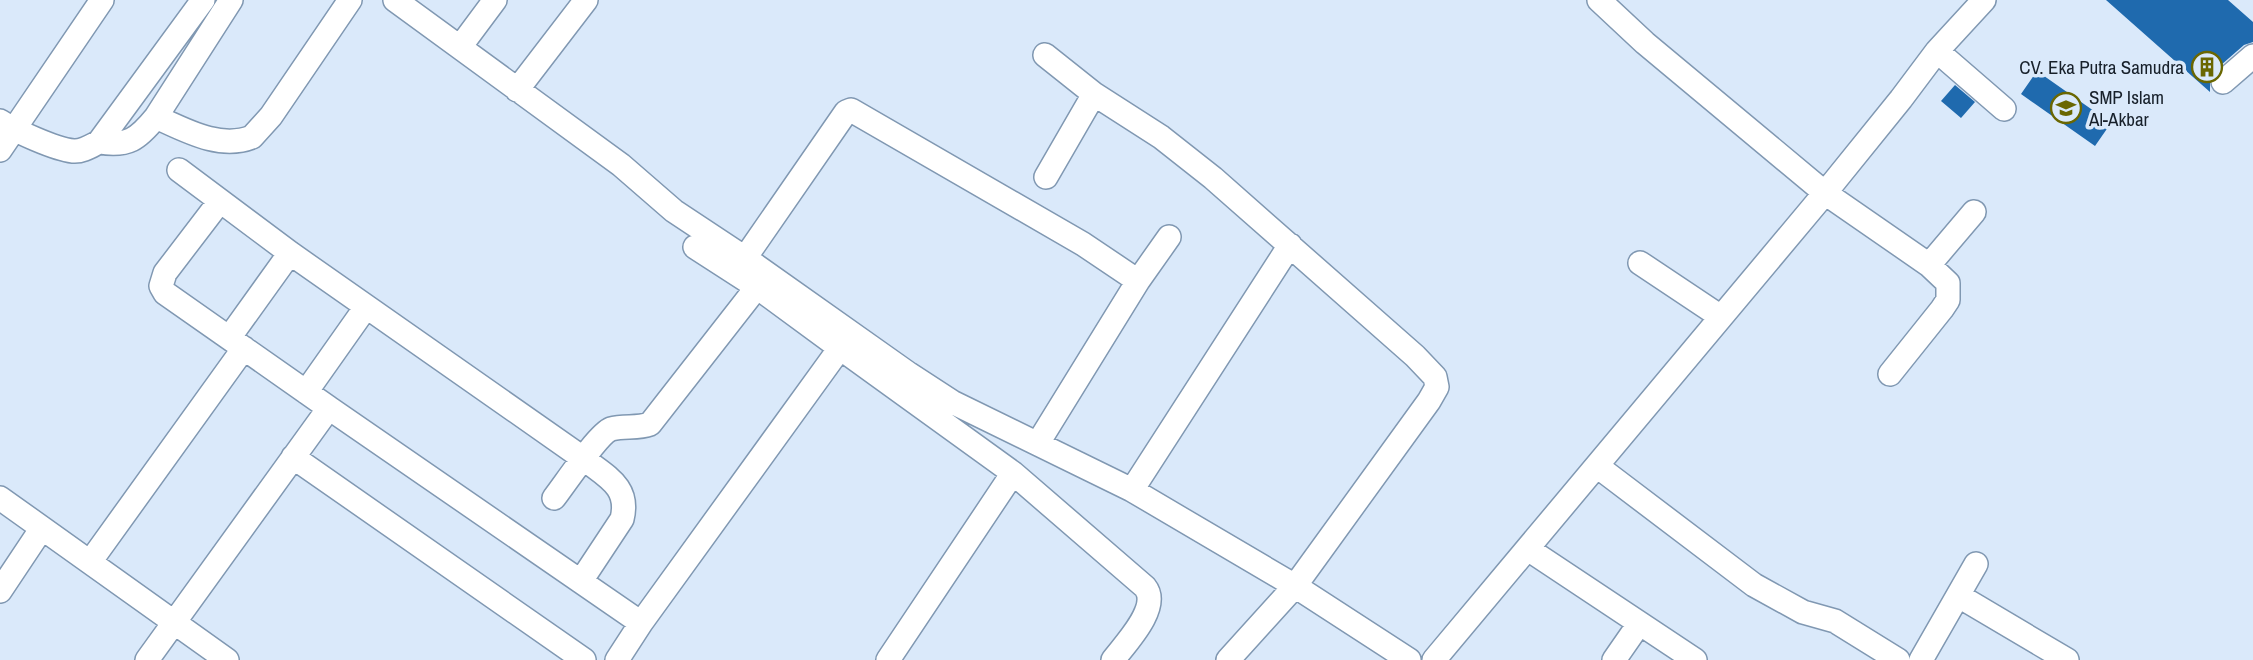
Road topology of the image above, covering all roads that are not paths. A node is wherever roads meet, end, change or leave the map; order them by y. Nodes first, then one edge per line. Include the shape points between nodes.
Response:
1 (102, 0) edge
2 (203, 0) edge
3 (231, 0) edge
4 (350, 0) edge
5 (395, 0) edge
6 (495, 0) edge
7 (586, 0) edge
8 (1599, 0) edge
9 (1975, 3) edge
10 (460, 47) junction
11 (1937, 51) junction
12 (1045, 55) dead end
13 (2253, 56) edge
14 (2223, 82) dead end
15 (517, 90) junction
16 (1094, 94) junction
17 (2004, 109) dead end
18 (156, 117) junction
19 (7, 125) edge
20 (99, 142) junction
21 (0, 150) edge
22 (179, 170) dead end
23 (1046, 177) dead end
24 (1825, 193) junction
25 (220, 201) junction
26 (1974, 212) dead end
27 (1169, 237) dead end
28 (1290, 245) junction
29 (695, 247) dead end
30 (290, 253) junction
31 (745, 258) junction
32 (1640, 263) dead end
33 (1929, 265) junction
34 (1138, 281) junction
35 (757, 287) junction
36 (366, 307) junction
37 (1721, 317) junction
38 (237, 343) junction
39 (840, 348) junction
40 (1890, 374) dead end
41 (306, 392) junction
42 (329, 408) junction
43 (1038, 443) junction
44 (293, 457) junction
45 (584, 459) junction
46 (1597, 466) junction
47 (1013, 473) junction
48 (1132, 489) junction
49 (0, 498) edge
50 (554, 498) dead end
51 (42, 528) junction
52 (1528, 550) junction
53 (90, 562) junction
54 (1976, 564) dead end
55 (581, 581) junction
56 (1296, 586) junction
57 (0, 591) edge
58 (1959, 596) junction
59 (173, 622) junction
60 (641, 623) junction
61 (1639, 624) junction
62 (1872, 653) edge
63 (147, 660) edge
64 (228, 660) edge
65 (584, 660) edge
66 (617, 660) edge
67 (888, 660) edge
68 (1114, 660) edge
69 (1228, 660) edge
70 (1409, 660) edge
71 (1434, 660) edge
72 (1614, 660) edge
73 (1695, 660) edge
74 (1898, 660) edge
75 (1921, 660) edge
76 (2067, 660) edge

1 - 19 street
2 - 20 street
3 - 18 street
4 - 18 street via 252,137 222,141
5 - 10 street
6 - 10 street
7 - 15 street
8 - 24 street
9 - 11 street
10 - 15 street
11 - 17 street
11 - 24 street
12 - 16 street
13 - 14 street
15 - 31 street via 621,165 674,211
16 - 23 street
16 - 28 street via 1161,136
18 - 20 street via 130,142
19 - 20 street via 72,151
19 - 21 street
22 - 25 street
24 - 33 street
24 - 37 street
25 - 30 street
25 - 38 street via 165,272 161,286
26 - 33 street
27 - 34 street
28 - 48 street
28 - 56 street via 1425,365 1437,387
29 - 35 street
30 - 36 street
30 - 38 street
31 - 34 street via 851,110 1083,244
31 - 43 street via 942,395
32 - 37 street
33 - 40 street via 1948,282 1948,300
34 - 43 street
35 - 39 street
35 - 45 street via 650,424 604,432
36 - 41 street
36 - 45 street
37 - 46 street
38 - 41 street
38 - 53 street
39 - 47 street
39 - 60 street
41 - 42 street
42 - 44 street
42 - 55 street
43 - 48 street
44 - 59 street
44 - 65 street
45 - 50 street
45 - 55 street via 616,484 625,508
46 - 52 street
46 - 62 street via 1754,585 1803,611 1835,621
47 - 67 street
47 - 68 street via 1149,592 1146,614
48 - 56 street
49 - 51 street
51 - 53 street
51 - 57 street
52 - 61 street
52 - 71 street
53 - 59 street
54 - 58 street
55 - 60 street
56 - 69 street
56 - 70 street
58 - 75 street
58 - 76 street
59 - 63 street
59 - 64 street
60 - 66 street
61 - 72 street
61 - 73 street
62 - 74 street

